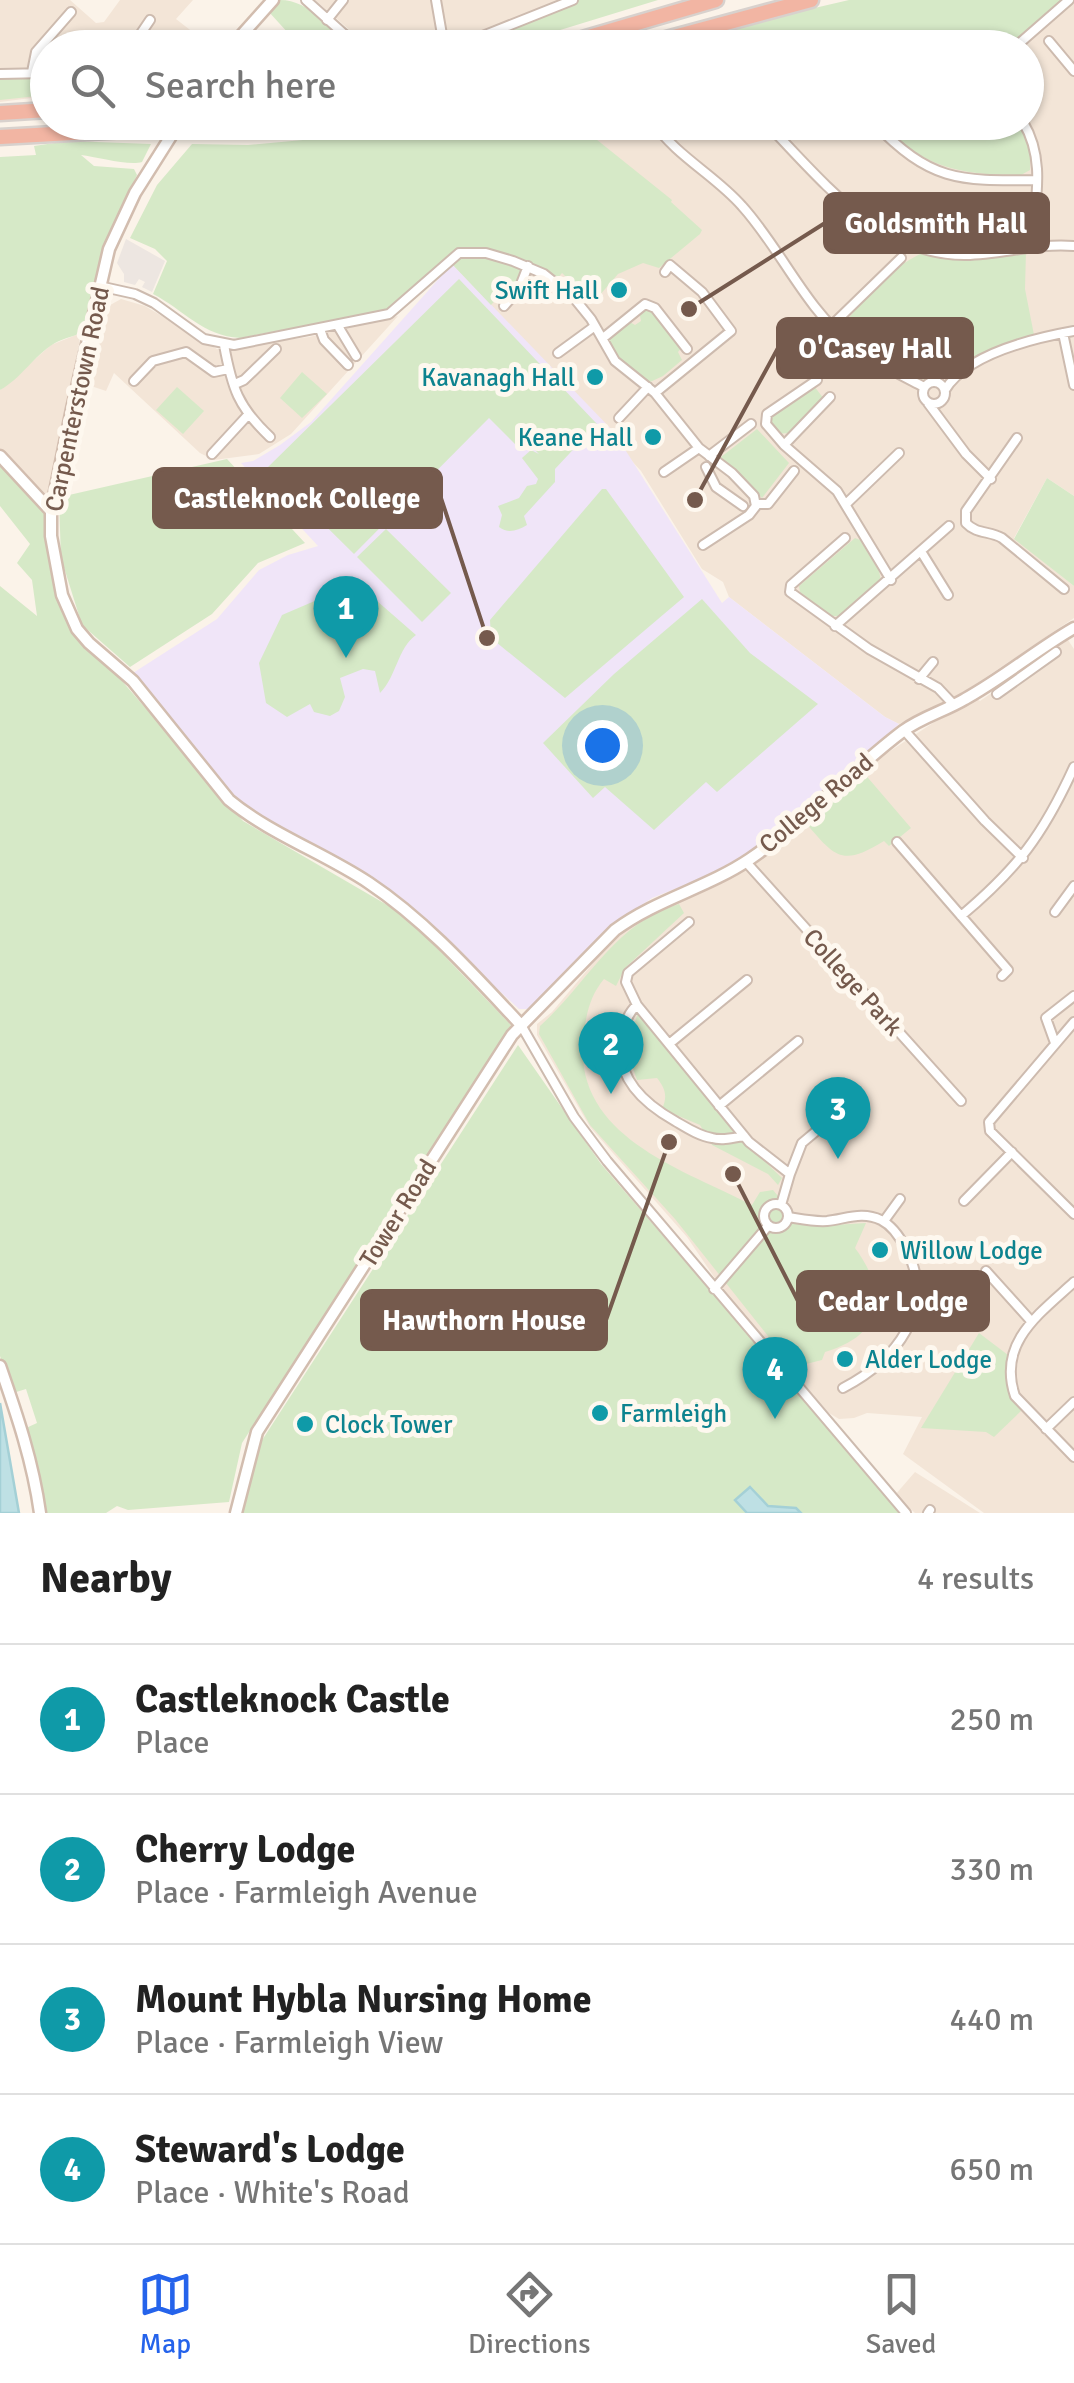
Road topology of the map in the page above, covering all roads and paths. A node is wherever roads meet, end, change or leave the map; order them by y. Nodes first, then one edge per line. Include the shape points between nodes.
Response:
1 (306, 0) edge
2 (343, 0) edge
3 (436, 0) edge
4 (573, 0) edge
5 (716, 0) edge
6 (811, 0) edge
7 (1069, 0) edge
8 (268, 3) edge
9 (532, 3) dead end
10 (72, 12) dead end
11 (537, 14) junction
12 (150, 20) dead end
13 (327, 20) junction
14 (56, 30) edge
15 (143, 30) edge
16 (245, 30) edge
17 (340, 30) edge
18 (439, 30) edge
19 (497, 30) edge
20 (613, 30) edge
21 (700, 30) edge
22 (1035, 30) edge
23 (1049, 42) dead end
24 (1074, 71) edge
25 (30, 72) edge
26 (0, 74) edge
27 (30, 111) edge
28 (0, 113) edge
29 (30, 136) edge
30 (0, 138) edge
31 (169, 140) edge
32 (668, 140) edge
33 (783, 140) edge
34 (892, 140) edge
35 (1031, 140) edge
36 (1037, 180) junction
37 (1032, 246) junction
38 (1074, 246) edge
39 (901, 258) dead end
40 (528, 266) junction
41 (665, 272) dead end
42 (99, 286) junction
43 (504, 306) dead end
44 (832, 325) junction
45 (338, 326) junction
46 (596, 326) junction
47 (320, 329) junction
48 (1074, 331) edge
49 (1064, 333) junction
50 (603, 338) junction
51 (224, 345) junction
52 (276, 349) dead end
53 (687, 349) dead end
54 (558, 352) dead end
55 (356, 356) dead end
56 (348, 366) dead end
57 (228, 369) junction
58 (817, 380) dead end
59 (134, 382) dead end
60 (235, 384) junction
61 (1074, 385) edge
62 (924, 386) junction
63 (652, 390) junction
64 (945, 390) junction
65 (830, 397) dead end
66 (928, 403) junction
67 (248, 416) junction
68 (619, 418) dead end
69 (750, 428) dead end
70 (270, 437) dead end
71 (1017, 438) dead end
72 (784, 445) junction
73 (699, 448) junction
74 (899, 453) dead end
75 (212, 454) dead end
76 (0, 456) edge
77 (709, 456) junction
78 (706, 467) dead end
79 (794, 471) dead end
80 (664, 472) dead end
81 (732, 473) junction
82 (991, 479) junction
83 (716, 487) junction
84 (756, 504) junction
85 (846, 504) junction
86 (743, 506) dead end
87 (51, 511) junction
88 (949, 526) dead end
89 (845, 538) dead end
90 (703, 544) dead end
91 (922, 553) junction
92 (891, 580) junction
93 (1064, 590) dead end
94 (948, 595) dead end
95 (836, 626) junction
96 (1074, 628) edge
97 (1056, 652) dead end
98 (933, 662) dead end
99 (1031, 662) junction
100 (919, 679) junction
101 (997, 694) dead end
102 (954, 705) junction
103 (904, 730) junction
104 (1074, 767) edge
105 (897, 842) dead end
106 (1023, 858) junction
107 (746, 862) junction
108 (1074, 886) edge
109 (1056, 912) dead end
110 (961, 916) junction
111 (689, 922) dead end
112 (1002, 976) dead end
113 (747, 980) dead end
114 (1074, 996) edge
115 (1064, 1002) junction
116 (637, 1005) junction
117 (1074, 1020) edge
118 (521, 1025) junction
119 (798, 1041) dead end
120 (1056, 1043) junction
121 (668, 1044) junction
122 (960, 1101) dead end
123 (852, 1102) dead end
124 (719, 1106) junction
125 (744, 1136) junction
126 (1012, 1152) junction
127 (790, 1174) junction
128 (900, 1200) dead end
129 (964, 1201) dead end
130 (781, 1205) junction
131 (1074, 1214) edge
132 (788, 1217) junction
133 (884, 1221) junction
134 (768, 1226) junction
135 (986, 1272) dead end
136 (1074, 1282) edge
137 (714, 1289) junction
138 (1031, 1321) junction
139 (0, 1366) edge
140 (843, 1388) dead end
141 (1074, 1402) edge
142 (1046, 1429) junction
143 (1074, 1457) edge
144 (40, 1513) edge
145 (236, 1513) edge
146 (906, 1513) edge

1 - 13 street
2 - 13 street
3 - 18 street
4 - 11 street
5 - 20 highway
6 - 21 highway
7 - 22 street
8 - 16 street
9 - 11 street
10 - 14 street
11 - 19 street
12 - 15 street
13 - 17 street
23 - 24 street
25 - 26 street
27 - 28 highway
29 - 30 highway, bridge
31 - 42 street, Carpenterstown Road via 122,220
32 - 44 street via 742,205
33 - 37 street via 850,208 884,232 962,255
34 - 36 street via 940,174
35 - 36 street
36 - 37 street
37 - 38 street
39 - 44 street
40 - 43 street
40 - 45 street via 459,253 390,314
40 - 46 street via 559,285
41 - 63 street via 670,265 694,284 732,331
42 - 51 street via 144,299
42 - 87 street, Carpenterstown Road
44 - 62 street via 853,346
45 - 47 street
45 - 55 street
46 - 50 street
46 - 54 street
47 - 51 street
47 - 56 street
48 - 49 street
49 - 61 street
49 - 64 street via 987,357
50 - 53 street via 644,304 655,308
50 - 63 street via 615,361
51 - 57 street
52 - 60 street
57 - 59 street via 214,372 186,352 153,361
57 - 60 street
58 - 72 street via 768,414 766,424
60 - 67 street
62 - 64 street via 934,381
62 - 66 street
63 - 68 street
63 - 73 street
64 - 66 street via 942,401
65 - 72 street
66 - 82 street
67 - 70 street
67 - 75 street
69 - 77 street
71 - 82 street
72 - 85 street
73 - 77 street
73 - 80 street
74 - 85 street
76 - 87 street
77 - 81 street
78 - 83 street
79 - 84 street via 768,504
81 - 83 street
81 - 84 street
82 - 93 street via 966,511 969,527 1002,538
83 - 86 street
84 - 90 street
85 - 92 street
87 - 118 street, Carpenterstown Road via 62,595 77,628 132,680 229,800 409,911
88 - 91 street
89 - 95 street via 789,588
91 - 92 street
91 - 94 street
92 - 95 street
95 - 100 street
96 - 99 street, College Road
97 - 99 street
98 - 100 street
99 - 101 street
99 - 102 street, College Road
100 - 102 street
102 - 103 street, College Road
103 - 106 street
103 - 107 street, College Road
104 - 106 street
105 - 110 street
106 - 110 street
107 - 118 street, College Road via 623,924
107 - 122 street, College Park
108 - 109 street
110 - 112 street via 1008,970
111 - 116 street via 626,977
113 - 121 street
114 - 115 street
115 - 117 street
115 - 120 street via 1044,1022
116 - 121 street
116 - 125 street via 620,1041 633,1089 694,1132
117 - 120 street
118 - 137 street via 574,1117
118 - 145 street, Tower Road via 257,1432
119 - 124 street
120 - 126 street via 988,1122
121 - 124 street
123 - 127 street via 802,1143
124 - 125 street
125 - 127 street
126 - 129 street
126 - 131 street
127 - 130 street
128 - 133 street
130 - 132 street
130 - 134 street via 765,1212
132 - 133 street
132 - 134 street via 780,1228
133 - 140 street via 915,1272 915,1305 888,1357
134 - 137 street
135 - 138 street
136 - 138 street
137 - 146 street
138 - 142 street via 1012,1350 1011,1384
139 - 144 street
141 - 142 street
142 - 143 street

